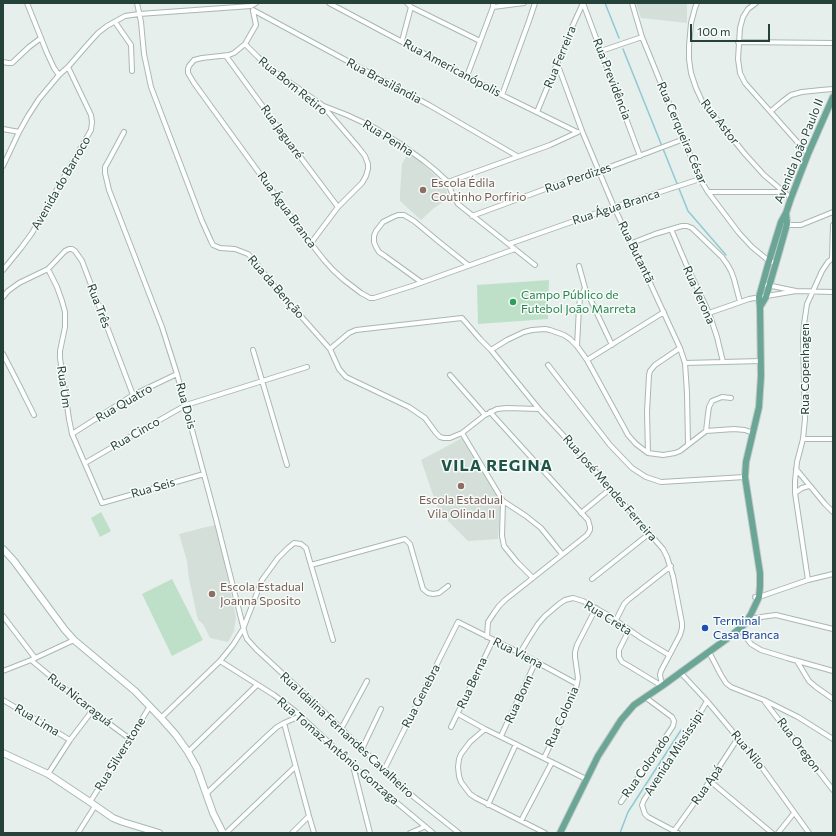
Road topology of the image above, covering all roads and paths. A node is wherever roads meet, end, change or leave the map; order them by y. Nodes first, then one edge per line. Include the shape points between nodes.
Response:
1 (27, 3) edge
2 (137, 3) edge
3 (256, 3) edge
4 (329, 3) edge
5 (407, 3) edge
6 (524, 3) edge
7 (535, 3) edge
8 (583, 3) edge
9 (632, 3) edge
10 (697, 3) edge
11 (753, 3) edge
12 (493, 5) edge
13 (251, 6) junction
14 (411, 7) junction
15 (254, 11) junction
16 (139, 14) junction
17 (115, 22) junction
18 (642, 37) junction
19 (40, 38) junction
20 (402, 41) junction
21 (480, 41) junction
22 (738, 42) junction
23 (833, 43) edge
24 (245, 44) junction
25 (602, 51) junction
26 (226, 56) junction
27 (3, 62) edge
28 (557, 63) junction
29 (68, 67) junction
30 (132, 71) dead end
31 (59, 75) junction
32 (467, 76) junction
33 (833, 89) edge
34 (502, 95) junction
35 (833, 97) edge
36 (322, 105) junction
37 (771, 111) junction
38 (537, 112) junction
39 (3, 129) edge
40 (582, 131) junction
41 (19, 132) junction
42 (124, 132) dead end
43 (577, 132) junction
44 (684, 139) junction
45 (808, 154) junction
46 (517, 156) junction
47 (640, 156) junction
48 (3, 166) edge
49 (599, 171) junction
50 (700, 179) junction
51 (448, 182) junction
52 (708, 192) junction
53 (783, 192) junction
54 (791, 198) junction
55 (338, 207) junction
56 (614, 207) junction
57 (833, 212) edge
58 (472, 216) junction
59 (784, 223) junction
60 (833, 225) edge
61 (671, 229) junction
62 (833, 234) edge
63 (311, 242) junction
64 (509, 244) junction
65 (632, 244) junction
66 (515, 249) junction
67 (832, 258) edge
68 (769, 261) junction
69 (776, 263) junction
70 (535, 265) dead end
71 (468, 266) junction
72 (579, 266) dead end
73 (48, 269) junction
74 (3, 270) edge
75 (421, 282) junction
76 (762, 284) junction
77 (770, 285) junction
78 (584, 288) junction
79 (796, 291) junction
80 (813, 291) junction
81 (833, 292) edge
82 (3, 297) edge
83 (759, 297) junction
84 (766, 297) junction
85 (740, 302) junction
86 (760, 307) junction
87 (664, 312) junction
88 (708, 313) junction
89 (612, 345) junction
90 (576, 346) junction
91 (680, 348) junction
92 (253, 350) dead end
93 (330, 350) junction
94 (491, 350) junction
95 (3, 354) edge
96 (587, 360) junction
97 (761, 361) junction
98 (722, 362) junction
99 (686, 363) junction
100 (548, 365) dead end
101 (307, 367) dead end
102 (177, 374) junction
103 (450, 375) dead end
104 (262, 381) junction
105 (133, 395) junction
106 (731, 398) dead end
107 (186, 405) junction
108 (539, 409) junction
109 (490, 412) junction
110 (34, 415) dead end
111 (485, 415) junction
112 (706, 431) junction
113 (462, 433) junction
114 (753, 433) junction
115 (72, 434) junction
116 (802, 439) junction
117 (833, 439) edge
118 (688, 445) junction
119 (648, 452) junction
120 (85, 464) junction
121 (288, 465) dead end
122 (796, 470) junction
123 (204, 474) junction
124 (745, 477) junction
125 (809, 486) junction
126 (610, 489) junction
127 (795, 493) junction
128 (503, 501) junction
129 (102, 502) joint
130 (833, 512) edge
131 (581, 513) junction
132 (650, 533) junction
133 (4, 550) edge
134 (562, 554) junction
135 (311, 565) junction
136 (671, 566) junction
137 (833, 574) edge
138 (533, 578) junction
139 (592, 579) dead end
140 (808, 580) junction
141 (448, 586) dead end
142 (757, 597) junction
143 (596, 608) junction
144 (3, 616) edge
145 (749, 619) junction
146 (616, 620) junction
147 (458, 622) joint
148 (739, 628) junction
149 (243, 629) junction
150 (833, 629) edge
151 (629, 630) junction
152 (487, 637) junction
153 (74, 640) junction
154 (333, 640) dead end
155 (493, 640) junction
156 (709, 652) junction
157 (520, 653) junction
158 (669, 655) junction
159 (33, 659) junction
160 (220, 661) junction
161 (797, 661) junction
162 (536, 662) junction
163 (3, 670) edge
164 (833, 671) edge
165 (680, 672) junction
166 (367, 681) dead end
167 (577, 684) junction
168 (257, 685) junction
169 (662, 686) junction
170 (645, 697) junction
171 (833, 699) edge
172 (3, 700) edge
173 (764, 700) junction
174 (707, 701) junction
175 (150, 706) junction
176 (381, 709) dead end
177 (92, 711) junction
178 (458, 714) junction
179 (300, 716) junction
180 (161, 718) junction
181 (284, 723) junction
182 (451, 727) dead end
183 (341, 729) junction
184 (485, 729) junction
185 (501, 736) junction
186 (738, 738) junction
187 (833, 738) edge
188 (130, 739) junction
189 (70, 740) junction
190 (516, 744) junction
191 (362, 749) junction
192 (188, 752) junction
193 (5, 755) edge
194 (544, 758) junction
195 (552, 762) junction
196 (353, 766) junction
197 (295, 768) junction
198 (384, 770) junction
199 (48, 774) junction
200 (586, 779) junction
201 (710, 781) junction
202 (833, 790) edge
203 (206, 794) junction
204 (90, 802) junction
205 (620, 802) dead end
206 (488, 805) junction
207 (95, 806) junction
208 (794, 814) junction
209 (309, 816) junction
210 (521, 821) junction
211 (424, 827) junction
212 (676, 832) edge
213 (78, 833) edge
214 (159, 833) edge
215 (223, 833) edge
216 (226, 833) edge
217 (292, 833) edge
218 (314, 833) edge
219 (370, 833) edge
220 (410, 833) edge
221 (432, 833) edge
222 (459, 833) edge
223 (545, 833) edge
224 (560, 833) edge
225 (772, 833) edge
226 (778, 833) edge
227 (808, 833) edge

1 - 19 street
2 - 16 street, Rua da Benção
3 - 13 street
4 - 20 street, Rua Americanópolis
5 - 14 street
6 - 12 street
7 - 34 street
8 - 25 street, Rua Previdência
8 - 28 street, Rua Ferreira
9 - 18 street, Rua Cerqueira César
10 - 53 street, Rua Astor via 691,23 689,46 691,73 696,88 702,101 745,154
11 - 22 street via 743,17
12 - 21 street
13 - 15 street
13 - 16 street
14 - 20 street
14 - 21 street
15 - 24 street, Rua Água Branca via 256,25
15 - 46 street, Rua Brasilândia via 423,101
16 - 17 street via 125,16
16 - 93 street, Rua da Benção via 151,87 211,241 220,248 236,249 248,254
17 - 29 street via 98,33
17 - 30 street via 131,45
18 - 25 street
18 - 44 street, Rua Cerqueira César
19 - 27 street via 12,63
19 - 31 street
20 - 32 street, Rua Americanópolis
21 - 32 street
22 - 23 street
22 - 37 street via 740,73 757,98
24 - 26 street, Rua Água Branca
24 - 36 street, Rua Bom Retiro via 272,70
25 - 47 street, Rua Previdência
26 - 55 street, Rua Jaguaré
26 - 63 street, Rua Água Branca via 194,60 189,66 188,73
28 - 38 street, Rua Ferreira
28 - 40 street, Rua Butantã
29 - 31 street
29 - 74 street, Avenida do Barroco via 91,116 90,130 32,233
31 - 41 street via 39,99
32 - 34 street, Rua Americanópolis
33 - 37 street via 791,95
34 - 38 street, Rua Americanópolis
35 - 45 main road, Avenida João Paulo II
36 - 51 street, Rua Penha via 386,135 424,161
36 - 55 street, Rua Bom Retiro via 358,147 368,164 362,182
37 - 45 street
38 - 43 street, Rua Americanópolis
39 - 41 street
40 - 43 street
40 - 49 street, Rua Butantã
41 - 48 street
42 - 102 street, Rua Dois via 108,160 105,173
43 - 46 street via 550,145
44 - 47 street, Rua Perdizes
44 - 50 street, Rua Cerqueira César
45 - 54 main road, Avenida João Paulo II
46 - 51 street
47 - 49 street, Rua Perdizes
49 - 56 street, Rua Butantã
49 - 58 street, Rua Perdizes via 567,180
50 - 52 street, Rua Cerqueira César
50 - 56 street, Rua Água Branca
51 - 58 street via 458,204
52 - 53 street
52 - 68 street, Rua Cerqueira César via 739,233
53 - 54 street, Rua Astor
54 - 59 main road, Avenida João Paulo II
55 - 63 street, Rua Bom Retiro
56 - 64 street, Rua Água Branca
56 - 65 street, Rua Butantã
57 - 59 street via 797,225
58 - 64 street
59 - 68 main road, Avenida João Paulo II
59 - 69 main road, Avenida João Paulo II
60 - 62 street
61 - 65 street
61 - 85 street via 682,226 692,228 722,257 731,271
61 - 88 street, Rua Verona
62 - 67 street
63 - 75 street, Rua Água Branca via 333,270 370,298
64 - 66 street
65 - 87 street, Rua Butantã
66 - 70 street
66 - 71 street, Rua Água Branca
67 - 80 street, Rua Copenhagen via 822,271
68 - 69 street, Rua Cerqueira César
68 - 76 main road, Avenida João Paulo II
69 - 77 main road, Avenida João Paulo II
71 - 75 street, Rua Água Branca
71 - 75 street via 409,218 392,216 376,231 376,247 379,252
72 - 78 street
73 - 82 street via 19,283
73 - 105 street, Rua Três via 68,249 79,255
73 - 115 street, Rua Um via 65,312 60,358
76 - 77 street
76 - 83 main road, Avenida João Paulo II
77 - 79 street
77 - 84 main road, Avenida João Paulo II
78 - 89 street
78 - 90 street via 580,299
79 - 80 street
79 - 84 street
80 - 81 street
80 - 116 street, Rua Copenhagen via 807,304 804,324 805,408
83 - 84 street
83 - 85 street
83 - 86 main road, Avenida João Paulo II
84 - 86 main road, Avenida João Paulo II
85 - 88 street
86 - 97 main road, Avenida João Paulo II
87 - 89 street
87 - 91 street, Rua Butantã
88 - 98 street, Rua Verona via 718,337
89 - 96 street
90 - 94 street via 564,335 539,329 524,332
90 - 96 street
91 - 99 street, Rua Butantã
91 - 119 street via 650,371 647,402
92 - 104 street
93 - 94 street, Rua José Mendes Ferreira via 356,330 462,318
93 - 113 street, Rua da Benção via 346,377 409,407 425,418 440,437 450,438
94 - 108 street, Rua José Mendes Ferreira
95 - 110 street
96 - 119 street via 628,435
97 - 98 street
97 - 114 main road, Avenida João Paulo II via 759,407
98 - 99 street
99 - 118 street, Rua Butantã
100 - 124 street via 610,445 632,468 646,477 661,482
101 - 104 street, Rua Cinco
102 - 105 street, Rua Quatro
102 - 107 street, Rua Dois
103 - 111 street
104 - 107 street, Rua Cinco
104 - 121 street
105 - 115 street, Rua Quatro
106 - 112 street via 722,397 712,401
107 - 120 street, Rua Cinco
107 - 123 street, Rua Dois
108 - 109 street via 507,408
108 - 126 street, Rua José Mendes Ferreira
109 - 111 street
109 - 131 street
111 - 113 street
112 - 114 street via 734,429
112 - 118 street
113 - 128 street
114 - 124 main road, Avenida João Paulo II
115 - 120 street, Rua Um
116 - 117 street
116 - 122 street, Rua Copenhagen
118 - 119 street via 671,454
120 - 129 street, Rua Um
122 - 125 street
122 - 127 street, Rua Copenhagen
123 - 129 street, Rua Seis
123 - 149 street, Rua Dois
124 - 142 main road, Avenida João Paulo II via 760,573
125 - 127 street
125 - 130 street
126 - 131 street
126 - 132 street, Rua José Mendes Ferreira
127 - 140 street, Rua Copenhagen
128 - 134 street via 541,528
128 - 138 street via 504,546
131 - 134 street via 589,523 589,532
132 - 136 street, Rua José Mendes Ferreira via 663,549
132 - 139 street
133 - 153 street
134 - 138 street
135 - 141 street via 405,539 410,544 423,589 435,594
135 - 149 street via 306,548 301,544 294,544 288,548 262,580
135 - 154 street
136 - 146 street via 628,600
136 - 158 street, Rua José Mendes Ferreira via 682,623 680,635
137 - 140 street
138 - 152 street via 497,609 488,622
140 - 142 street
142 - 145 main road, Avenida João Paulo II
142 - 148 main road, Avenida João Paulo II
143 - 146 street, Rua Creta
143 - 157 street, Rua Creta via 577,599 565,600 538,624
143 - 167 street, Rua Colonia via 575,652
144 - 159 street, Rua Nicaraguá
145 - 148 main road, Avenida João Paulo II
145 - 150 street via 776,615
146 - 151 street, Rua Creta
147 - 152 street, Rua Viena
147 - 198 street, Rua Genebra
148 - 156 main road, Avenida João Paulo II
148 - 161 street via 747,639 761,650
149 - 160 street
149 - 183 street, Rua Idalina Fernandes Cavalheiro via 247,639 256,649
151 - 158 street, Rua Creta
151 - 169 street via 618,657
152 - 155 street, Rua Viena
153 - 159 street
153 - 175 street
155 - 157 street, Rua Viena
155 - 178 street, Rua Berna
156 - 165 main road, Avenida João Paulo II
156 - 173 street, Rua Oregon via 726,683
157 - 162 street, Rua Viena
158 - 169 street, Rua José Mendes Ferreira via 660,675
159 - 163 street
159 - 177 street, Rua Nicaraguá
160 - 168 street, Rua Tomaz Antônio Gonzaga
160 - 180 street
161 - 164 street
161 - 171 street via 809,681
162 - 167 street, Rua Viena
162 - 185 street, Rua Bonn
165 - 169 main road, Avenida João Paulo II
165 - 174 street, Rua Nilo
166 - 183 street
167 - 194 street, Rua Colonia
168 - 179 street, Rua Tomaz Antônio Gonzaga
168 - 192 street
169 - 170 main road, Avenida João Paulo II
170 - 200 main road, Avenida João Paulo II via 620,720
170 - 205 street, Rua Colorado via 672,717 674,722
172 - 189 street, Rua Lima
173 - 187 street, Rua Oregon
173 - 202 street, Rua Oregon
174 - 186 street, Rua Nilo
174 - 212 street, Avenida Mississipi via 642,805 645,814
175 - 180 street
175 - 188 street, Rua Silverstone
176 - 191 street
177 - 188 street, Rua Nicaraguá
177 - 189 street
178 - 182 street, Rua Berna
178 - 184 street
179 - 181 street
179 - 196 street, Rua Tomaz Antônio Gonzaga
180 - 192 street
181 - 197 street
181 - 203 street
183 - 191 street, Rua Idalina Fernandes Cavalheiro
184 - 185 street
184 - 206 street via 465,749 458,767 463,785 470,794
185 - 190 street
186 - 201 street, Rua Apá
186 - 208 street, Rua Nilo
188 - 204 street, Rua Silverstone
189 - 199 street
190 - 194 street
190 - 206 street
191 - 198 street, Rua Idalina Fernandes Cavalheiro
192 - 203 street
193 - 199 street
194 - 195 street
195 - 200 street
195 - 210 street
196 - 211 street, Rua Tomaz Antônio Gonzaga
196 - 219 street
197 - 209 street
197 - 216 street
198 - 222 street, Rua Idalina Fernandes Cavalheiro
199 - 204 street
200 - 224 main road, Avenida João Paulo II
201 - 212 street, Rua Apá
201 - 225 street
203 - 215 street
204 - 207 street
206 - 210 street
207 - 213 street
207 - 214 street via 113,818
208 - 226 street
208 - 227 street, Rua Nilo
209 - 217 street
209 - 218 street
210 - 223 street
211 - 220 street
211 - 221 street, Rua Tomaz Antônio Gonzaga

